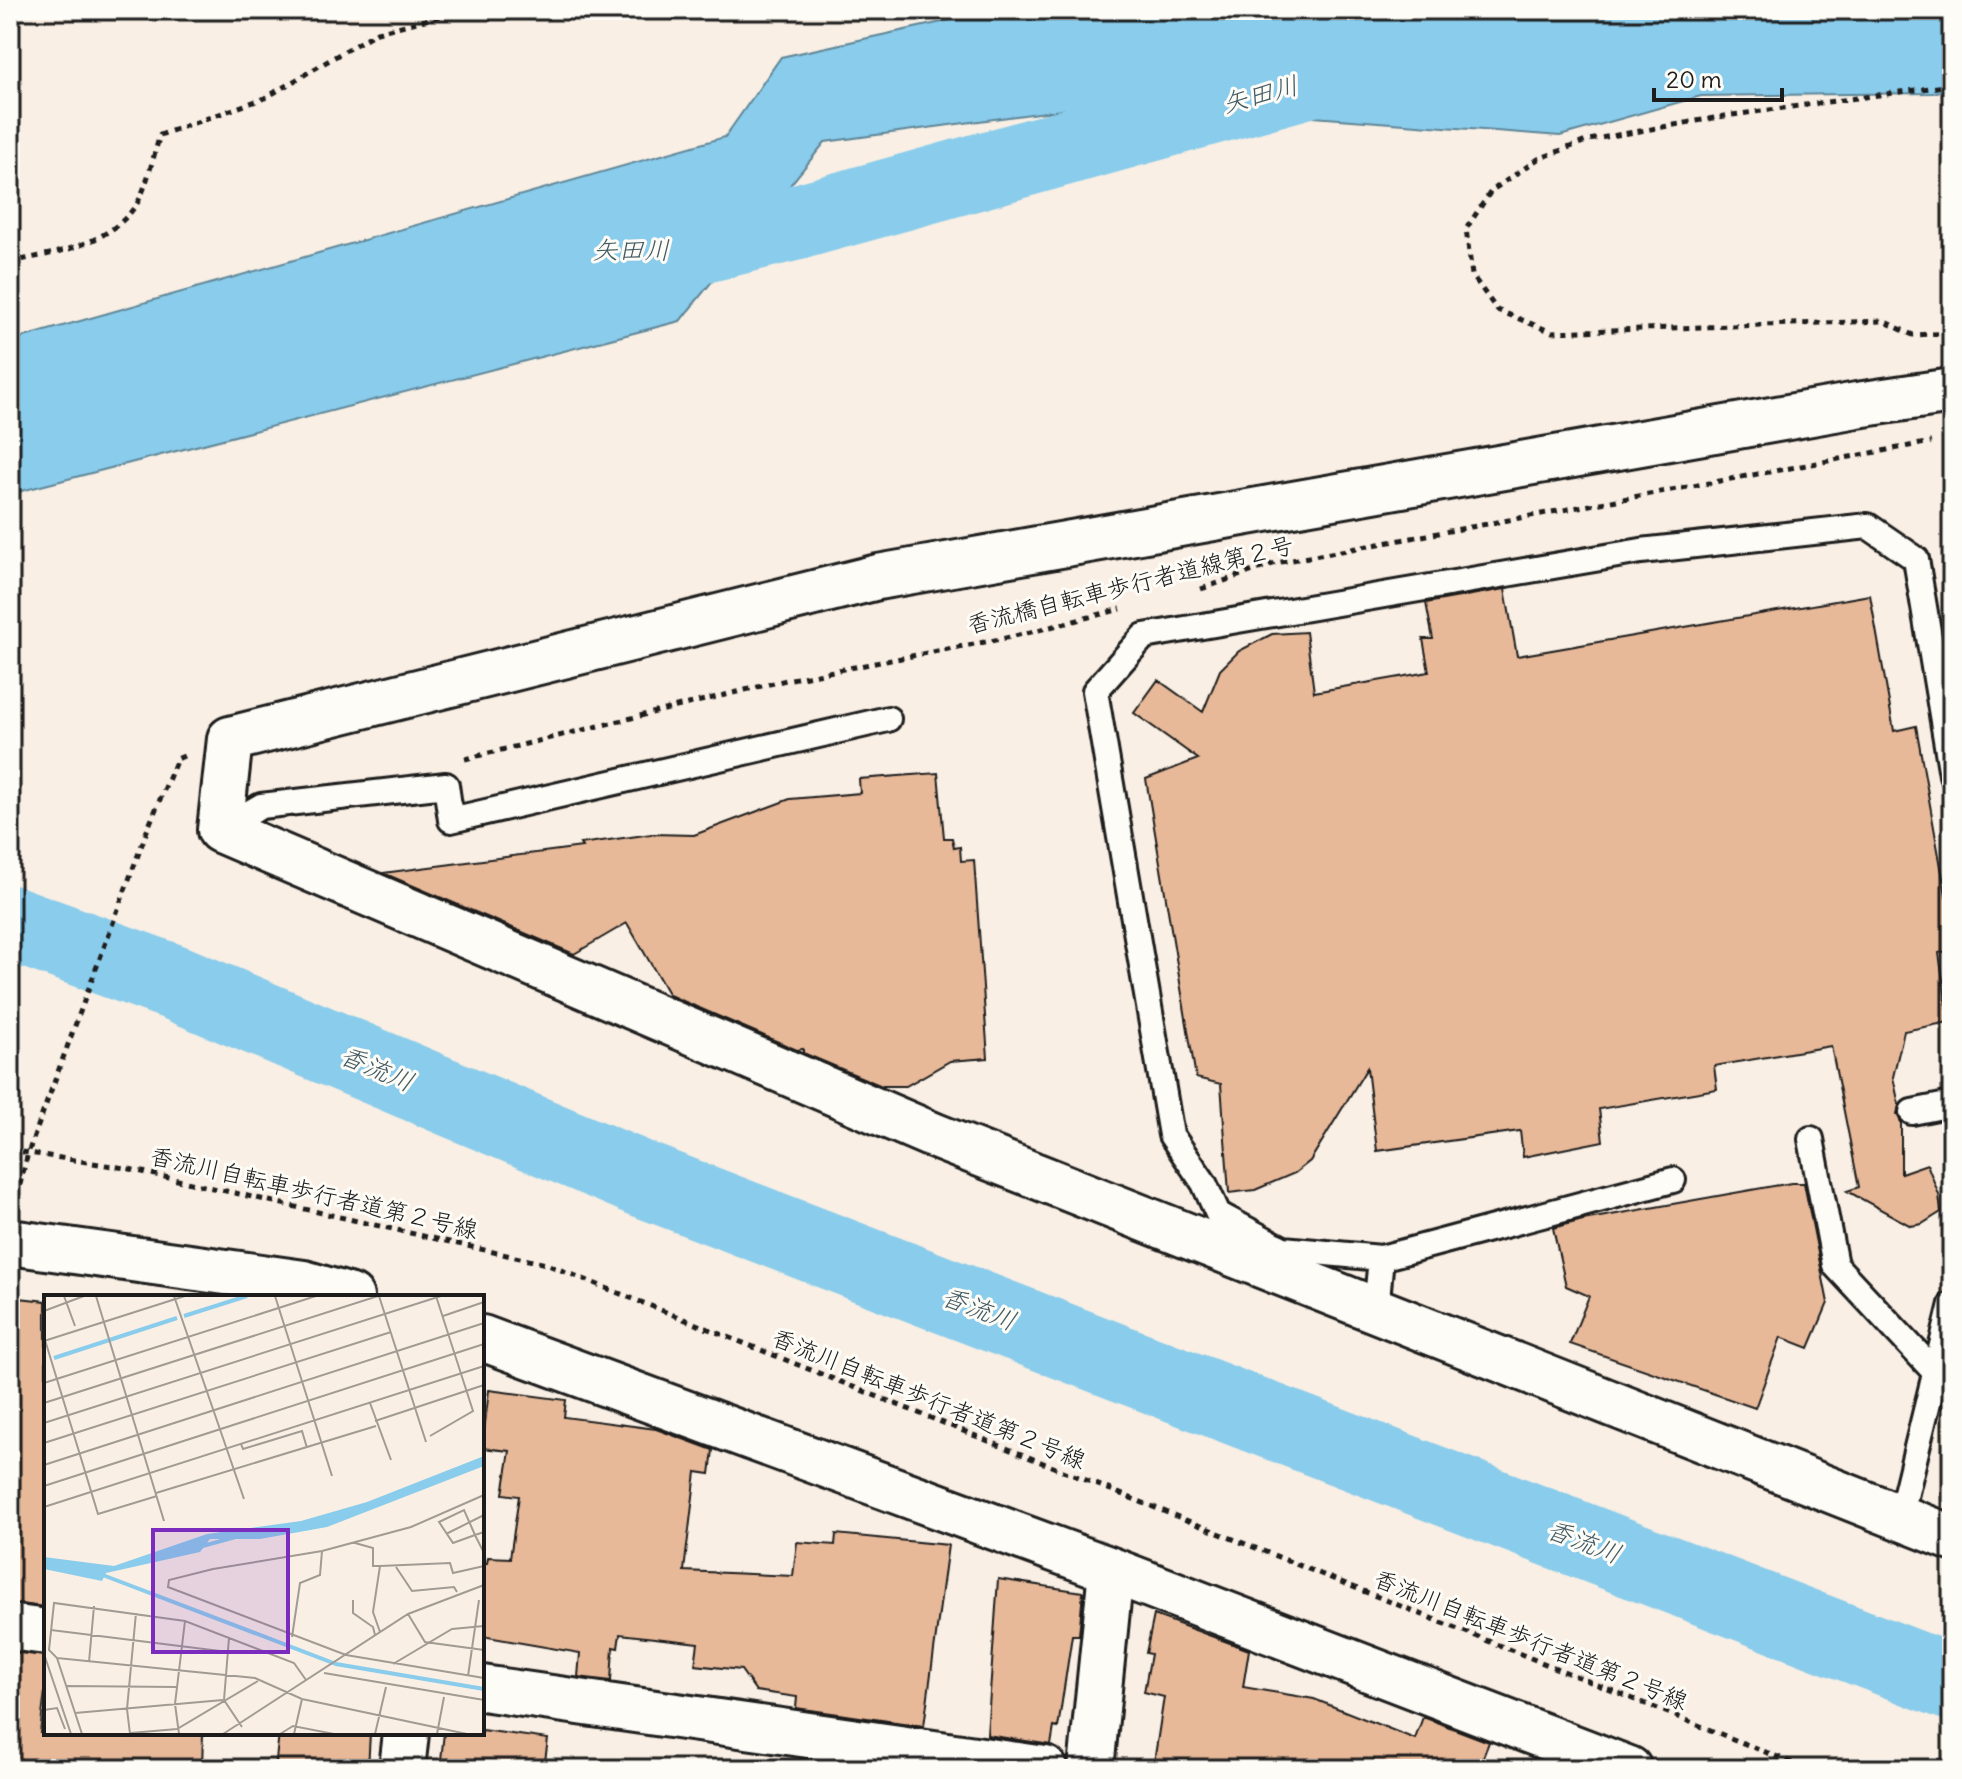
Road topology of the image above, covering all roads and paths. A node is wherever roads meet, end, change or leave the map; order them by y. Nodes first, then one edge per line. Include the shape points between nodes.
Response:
1 (465, 10) edge
2 (1952, 85) edge
3 (10, 262) edge
4 (1952, 333) edge
5 (1952, 391) edge
6 (1936, 441) dead end
7 (1200, 590) dead end
8 (1127, 608) dead end
9 (888, 719) dead end
10 (457, 760) dead end
11 (1952, 775) edge
12 (148, 828) dead end
13 (220, 830) junction
14 (1952, 1104) edge
15 (1912, 1112) dead end
16 (1811, 1139) dead end
17 (10, 1150) edge
18 (28, 1153) junction
19 (1673, 1180) dead end
20 (10, 1188) edge
21 (10, 1242) edge
22 (1381, 1258) junction
23 (344, 1295) edge
24 (1952, 1304) edge
25 (1376, 1310) junction
26 (484, 1339) edge
27 (1935, 1372) junction
28 (1900, 1517) junction
29 (1952, 1538) edge
30 (1111, 1570) junction
31 (10, 1627) edge
32 (44, 1632) edge
33 (484, 1688) edge
34 (406, 1735) edge
35 (402, 1769) edge
36 (1045, 1769) edge
37 (1091, 1769) edge
38 (1629, 1769) edge
39 (1808, 1769) edge

1 - 3 path via 377,32 265,98 160,135 137,204 115,227 79,247
2 - 4 path via 1589,140 1538,159 1491,191 1466,229 1472,275 1497,310 1552,332 1883,321 1913,335
5 - 13 street via 878,577 230,739
6 - 7 path, 香流橋自転車歩行者道線第２号 via 1276,563
8 - 10 path, 香流橋自転車歩行者道線第２号 via 1011,637 786,680
9 - 13 lane via 451,820 446,785 261,806
11 - 22 lane via 1916,559 1868,526 1641,551 1144,636 1095,691 1171,1135 1218,1214 1283,1249
12 - 18 path
13 - 25 street via 935,1136
14 - 15 lane
16 - 27 lane via 1835,1265
17 - 18 path, 香流川自転車歩行者道第２号線
18 - 20 path via 19,1188
18 - 39 path, 香流川自転車歩行者道第２号線 via 125,1168 546,1264
19 - 22 lane
21 - 23 street via 304,1283
22 - 25 lane
24 - 27 lane
25 - 28 street
26 - 30 street
27 - 28 lane
28 - 29 street
30 - 37 street
30 - 38 street
31 - 32 street
33 - 36 street
34 - 35 street

